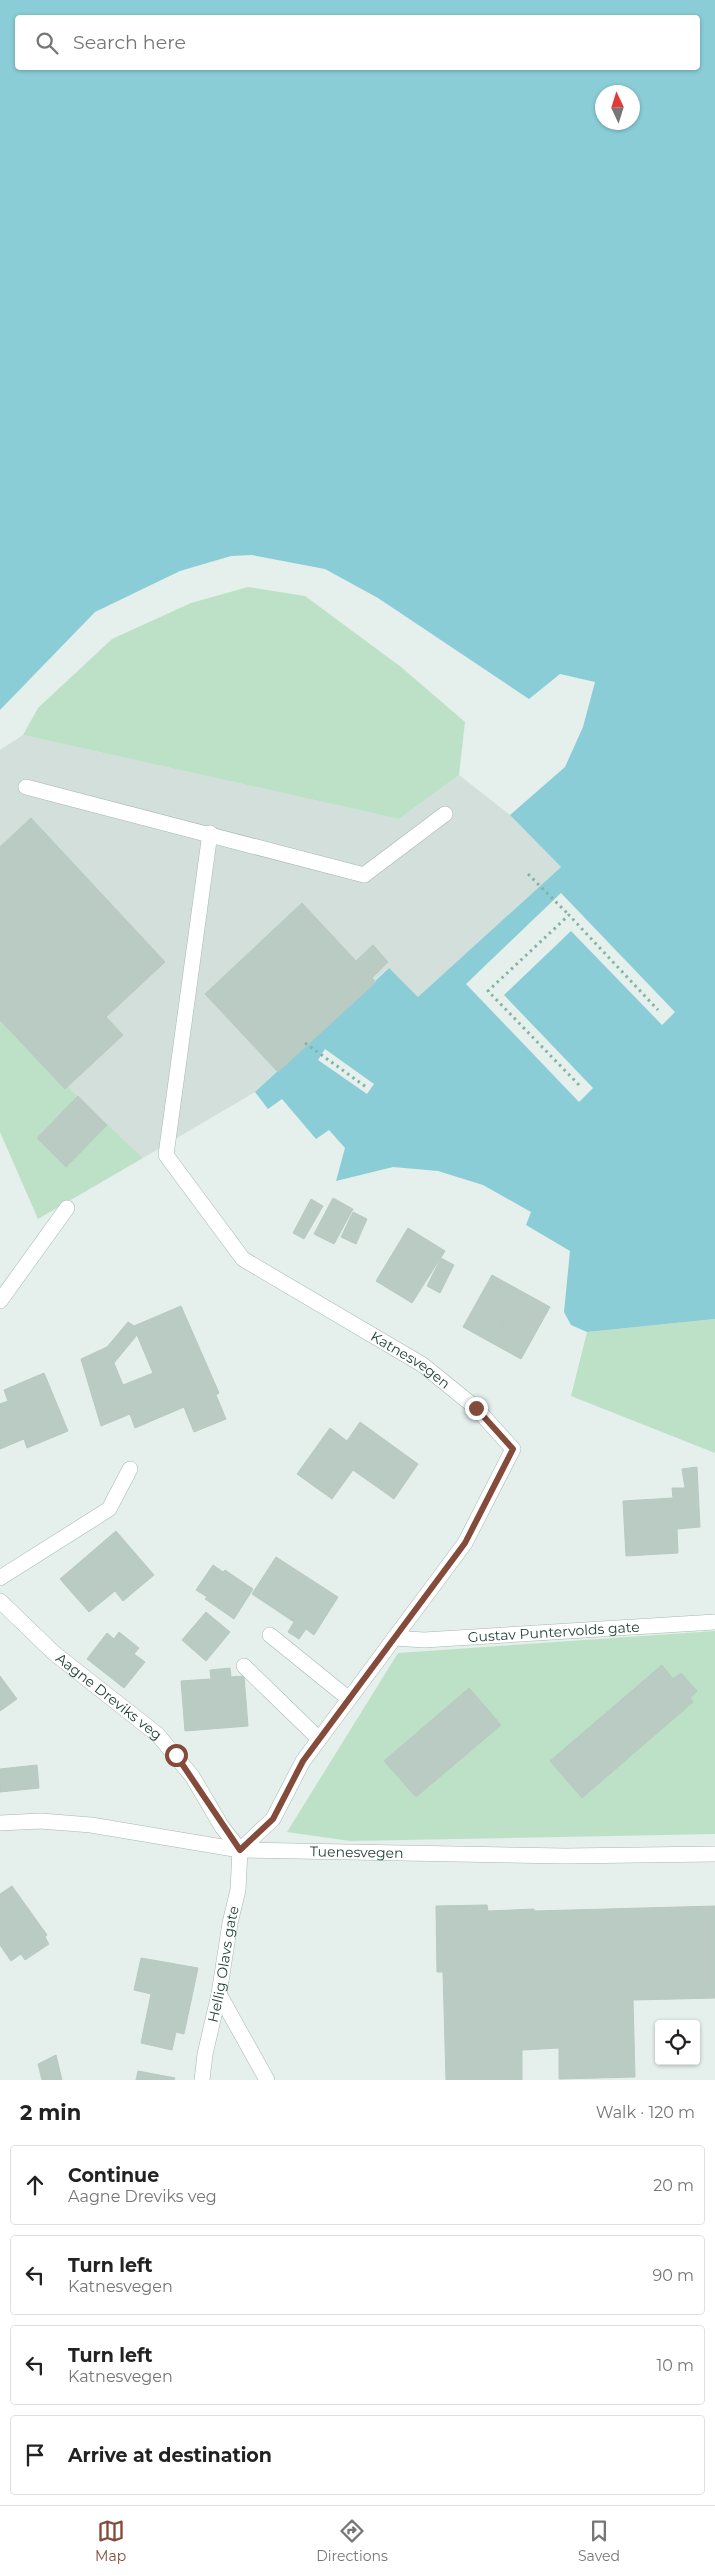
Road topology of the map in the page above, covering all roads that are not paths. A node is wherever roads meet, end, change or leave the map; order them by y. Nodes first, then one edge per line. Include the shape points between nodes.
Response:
1 (26, 787) dead end
2 (445, 814) dead end
3 (210, 834) junction
4 (67, 1208) dead end
5 (0, 1301) edge
6 (130, 1468) dead end
7 (0, 1578) edge
8 (1, 1603) edge
9 (715, 1622) edge
10 (270, 1635) dead end
11 (394, 1638) junction
12 (244, 1666) dead end
13 (349, 1699) junction
14 (319, 1739) junction
15 (0, 1823) edge
16 (240, 1850) junction
17 (715, 1854) edge
18 (219, 1994) junction
19 (202, 2080) edge
20 (267, 2080) edge

1 - 3 street
2 - 3 street via 364,875
3 - 11 street, Katnesvegen via 166,1154 243,1259 423,1365 476,1408 513,1449 465,1543
4 - 5 street
6 - 7 street via 109,1509
8 - 16 street, Aagne Dreviks veg via 54,1653 158,1735 186,1769
9 - 11 street, Gustav Puntervolds gate via 444,1639
10 - 13 street
11 - 13 street, Katnesvegen
12 - 14 street
13 - 14 street, Katnesvegen
14 - 16 street, Katnesvegen via 303,1761 273,1819
15 - 16 street, Tuenesvegen via 41,1821 91,1825
16 - 17 street, Tuenesvegen via 565,1856
16 - 18 street, Hellig Olavs gate via 238,1890
18 - 19 street, Hellig Olavs gate
18 - 20 street

